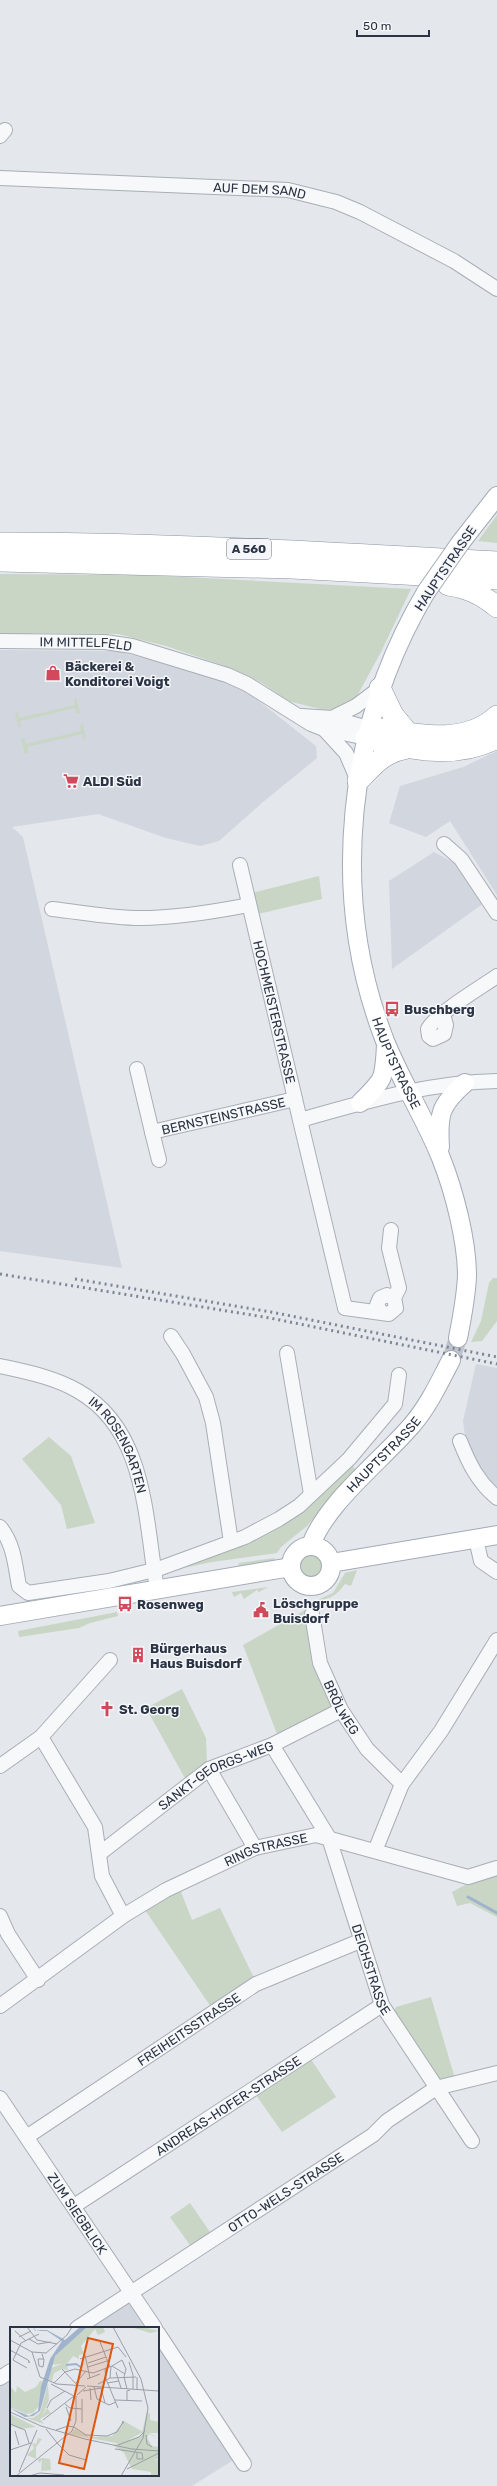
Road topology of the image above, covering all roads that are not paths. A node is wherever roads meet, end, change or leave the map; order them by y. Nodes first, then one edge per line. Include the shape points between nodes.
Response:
1 (0, 178) edge
2 (497, 289) edge
3 (497, 496) edge
4 (0, 543) edge
5 (0, 561) edge
6 (497, 562) edge
7 (393, 574) junction
8 (497, 579) edge
9 (497, 607) edge
10 (0, 641) edge
11 (380, 688) junction
12 (497, 716) edge
13 (328, 724) junction
14 (367, 733) junction
15 (497, 738) edge
16 (407, 740) junction
17 (358, 781) junction
18 (444, 844) dead end
19 (240, 865) dead end
20 (249, 905) junction
21 (52, 909) dead end
22 (497, 913) edge
23 (497, 976) edge
24 (443, 1014) dead end
25 (386, 1043) junction
26 (137, 1069) dead end
27 (497, 1081) edge
28 (465, 1083) junction
29 (410, 1092) junction
30 (295, 1099) junction
31 (360, 1103) junction
32 (300, 1120) junction
33 (152, 1132) junction
34 (441, 1158) junction
35 (159, 1160) dead end
36 (391, 1230) dead end
37 (171, 1336) dead end
38 (458, 1338) tunnel mouth
39 (287, 1353) dead end
40 (451, 1360) tunnel mouth
41 (0, 1366) edge
42 (399, 1375) dead end
43 (460, 1441) dead end
44 (311, 1494) junction
45 (497, 1498) edge
46 (0, 1527) edge
47 (497, 1535) edge
48 (476, 1539) junction
49 (231, 1542) junction
50 (311, 1545) junction
51 (332, 1564) junction
52 (290, 1567) junction
53 (154, 1569) junction
54 (497, 1572) edge
55 (157, 1588) junction
56 (312, 1614) dead end
57 (0, 1616) edge
58 (497, 1640) edge
59 (110, 1660) dead end
60 (341, 1710) junction
61 (41, 1736) junction
62 (272, 1745) junction
63 (0, 1766) edge
64 (209, 1769) junction
65 (402, 1784) junction
66 (329, 1838) junction
67 (255, 1848) junction
68 (375, 1851) junction
69 (99, 1854) junction
70 (497, 1868) edge
71 (0, 1916) edge
72 (123, 1916) junction
73 (360, 1941) junction
74 (38, 1980) junction
75 (0, 2006) edge
76 (382, 2006) junction
77 (497, 2073) edge
78 (436, 2088) junction
79 (0, 2098) edge
80 (28, 2136) junction
81 (472, 2141) dead end
82 (74, 2206) junction
83 (132, 2293) junction
84 (79, 2327) edge
85 (154, 2327) edge
86 (159, 2335) edge
87 (10, 2371) edge
88 (0, 2378) edge
89 (244, 2464) dead end

1 - 2 street, AUF DEM SAND via 288,190 336,202 360,212 454,261
3 - 11 main road, HAUPTSTRASSE, bridge via 426,592 393,655
4 - 6 highway, A 560 via 279,550
5 - 7 highway, A 560 via 292,568
7 - 8 highway, A 560
7 - 9 highway via 408,581 454,586 472,591
10 - 13 street, IM MITTELFELD via 105,642 132,646 227,675 301,716
11 - 13 street
11 - 14 main road, HAUPTSTRASSE
11 - 16 highway
12 - 16 highway via 489,724 473,732
13 - 14 street, IM MITTELFELD
13 - 17 street, HAUPTSTRASSE via 346,753
14 - 16 highway
14 - 17 main road, HAUPTSTRASSE
15 - 16 highway via 477,747 457,751
16 - 17 highway via 378,760
17 - 25 main road, HAUPTSTRASSE via 350,860 361,959
18 - 22 street via 461,859
19 - 20 street, HOCHMEISTERSTRASSE
20 - 21 street via 198,914 139,918
20 - 30 street, HOCHMEISTERSTRASSE
23 - 24 street
25 - 29 main road, HAUPTSTRASSE
25 - 31 main road via 381,1082
26 - 33 street, BERNSTEINSTRASSE
27 - 28 street
28 - 29 street
28 - 34 main road via 449,1098 441,1111
29 - 31 street
29 - 34 main road, HAUPTSTRASSE
30 - 32 street, HOCHMEISTERSTRASSE
30 - 33 street, BERNSTEINSTRASSE
31 - 32 street
32 - 36 street, HOCHMEISTERSTRASSE via 340,1311 380,1312 377,1305 380,1298 387,1295 394,1298 399,1288 389,1248
33 - 35 street, BERNSTEINSTRASSE
34 - 38 main road, HAUPTSTRASSE via 458,1215 467,1275
37 - 49 street via 206,1397 213,1423
39 - 44 street
40 - 50 main road, HAUPTSTRASSE via 432,1397 412,1424 332,1510 315,1534
41 - 53 street, IM ROSENGARTEN via 57,1381 79,1392 102,1410 116,1426 127,1443 139,1478
42 - 44 street via 396,1404 349,1459
43 - 45 street via 480,1482
44 - 49 street via 280,1519
46 - 53 street via 12,1548 19,1586 28,1593 108,1581
47 - 48 main road
48 - 51 main road
48 - 54 street via 481,1561
49 - 53 street
50 - 51 main road via 327,1553
50 - 52 main road via 298,1550
51 - 52 main road via 324,1582 311,1587 299,1583
52 - 55 main road
53 - 55 street, IM ROSENGARTEN
55 - 57 main road
56 - 60 street, BRÖLWEG via 320,1663
58 - 65 street via 442,1731
59 - 61 street
60 - 62 street, SANKT-GEORGS-WEG
60 - 65 street, BRÖLWEG via 367,1748
61 - 63 street
61 - 69 street via 95,1827
62 - 64 street, SANKT-GEORGS-WEG
62 - 66 street, DEICHSTRASSE
64 - 67 street
64 - 69 street, SANKT-GEORGS-WEG
65 - 68 street
66 - 67 street, RINGSTRASSE via 316,1835
66 - 68 street, RINGSTRASSE
66 - 73 street, DEICHSTRASSE
67 - 72 street, RINGSTRASSE via 166,1890
68 - 70 street, RINGSTRASSE via 468,1877
69 - 72 street via 102,1876
71 - 74 street via 8,1934
72 - 74 street, RINGSTRASSE
73 - 76 street, DEICHSTRASSE
73 - 80 street, FREIHEITSSTRASSE via 256,1984
74 - 75 street, RINGSTRASSE
76 - 78 street, DEICHSTRASSE
76 - 82 street, ANDREAS-HOFER-STRASSE
77 - 78 street
78 - 81 street, DEICHSTRASSE
78 - 83 street, OTTO-WELS-STRASSE via 386,2121 373,2135
79 - 80 street, ZUM SIEGBLICK
80 - 82 street, ZUM SIEGBLICK
82 - 83 street, ZUM SIEGBLICK
83 - 84 street, OTTO-WELS-STRASSE
83 - 85 street, ZUM SIEGBLICK
86 - 89 street
87 - 88 street

